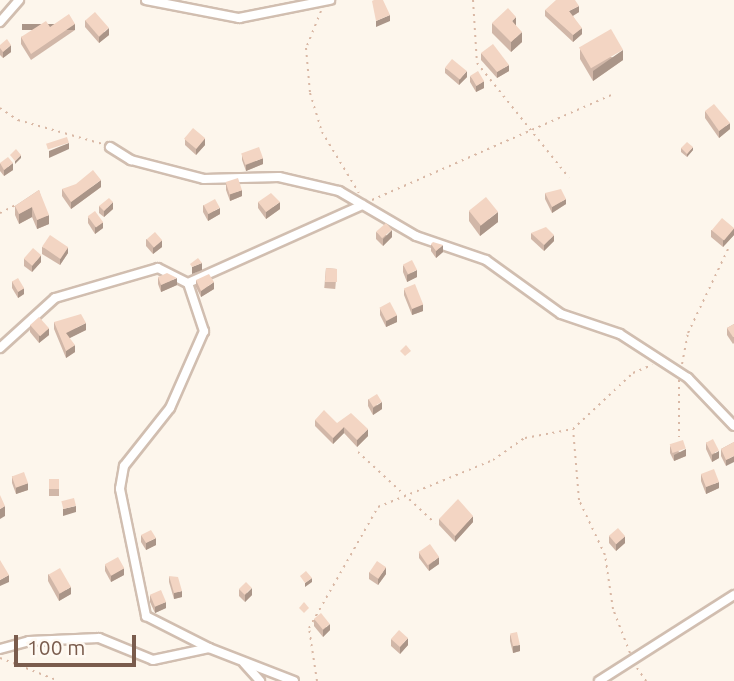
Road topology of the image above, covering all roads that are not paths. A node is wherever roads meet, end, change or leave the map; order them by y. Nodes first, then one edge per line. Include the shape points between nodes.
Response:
1 (19, 0) edge
2 (146, 0) edge
3 (327, 1) edge
4 (0, 22) edge
5 (110, 147) road end
6 (362, 205) junction
7 (188, 283) junction
8 (0, 348) edge
9 (734, 426) edge
10 (734, 595) edge
11 (209, 648) junction
12 (0, 649) edge
13 (242, 661) junction
14 (260, 681) edge
15 (294, 681) edge
16 (599, 681) edge

1 - 4 street
2 - 3 street via 239,18
5 - 6 street via 131,160 204,179 309,182
6 - 7 street
6 - 9 street via 416,236 486,260 561,314 611,329 681,372
7 - 8 street via 158,268 55,298
7 - 11 street via 204,331 170,408 124,466 120,489 146,616
10 - 16 street
11 - 12 street via 153,660 99,638 29,640
11 - 13 street
13 - 14 street
13 - 15 street

